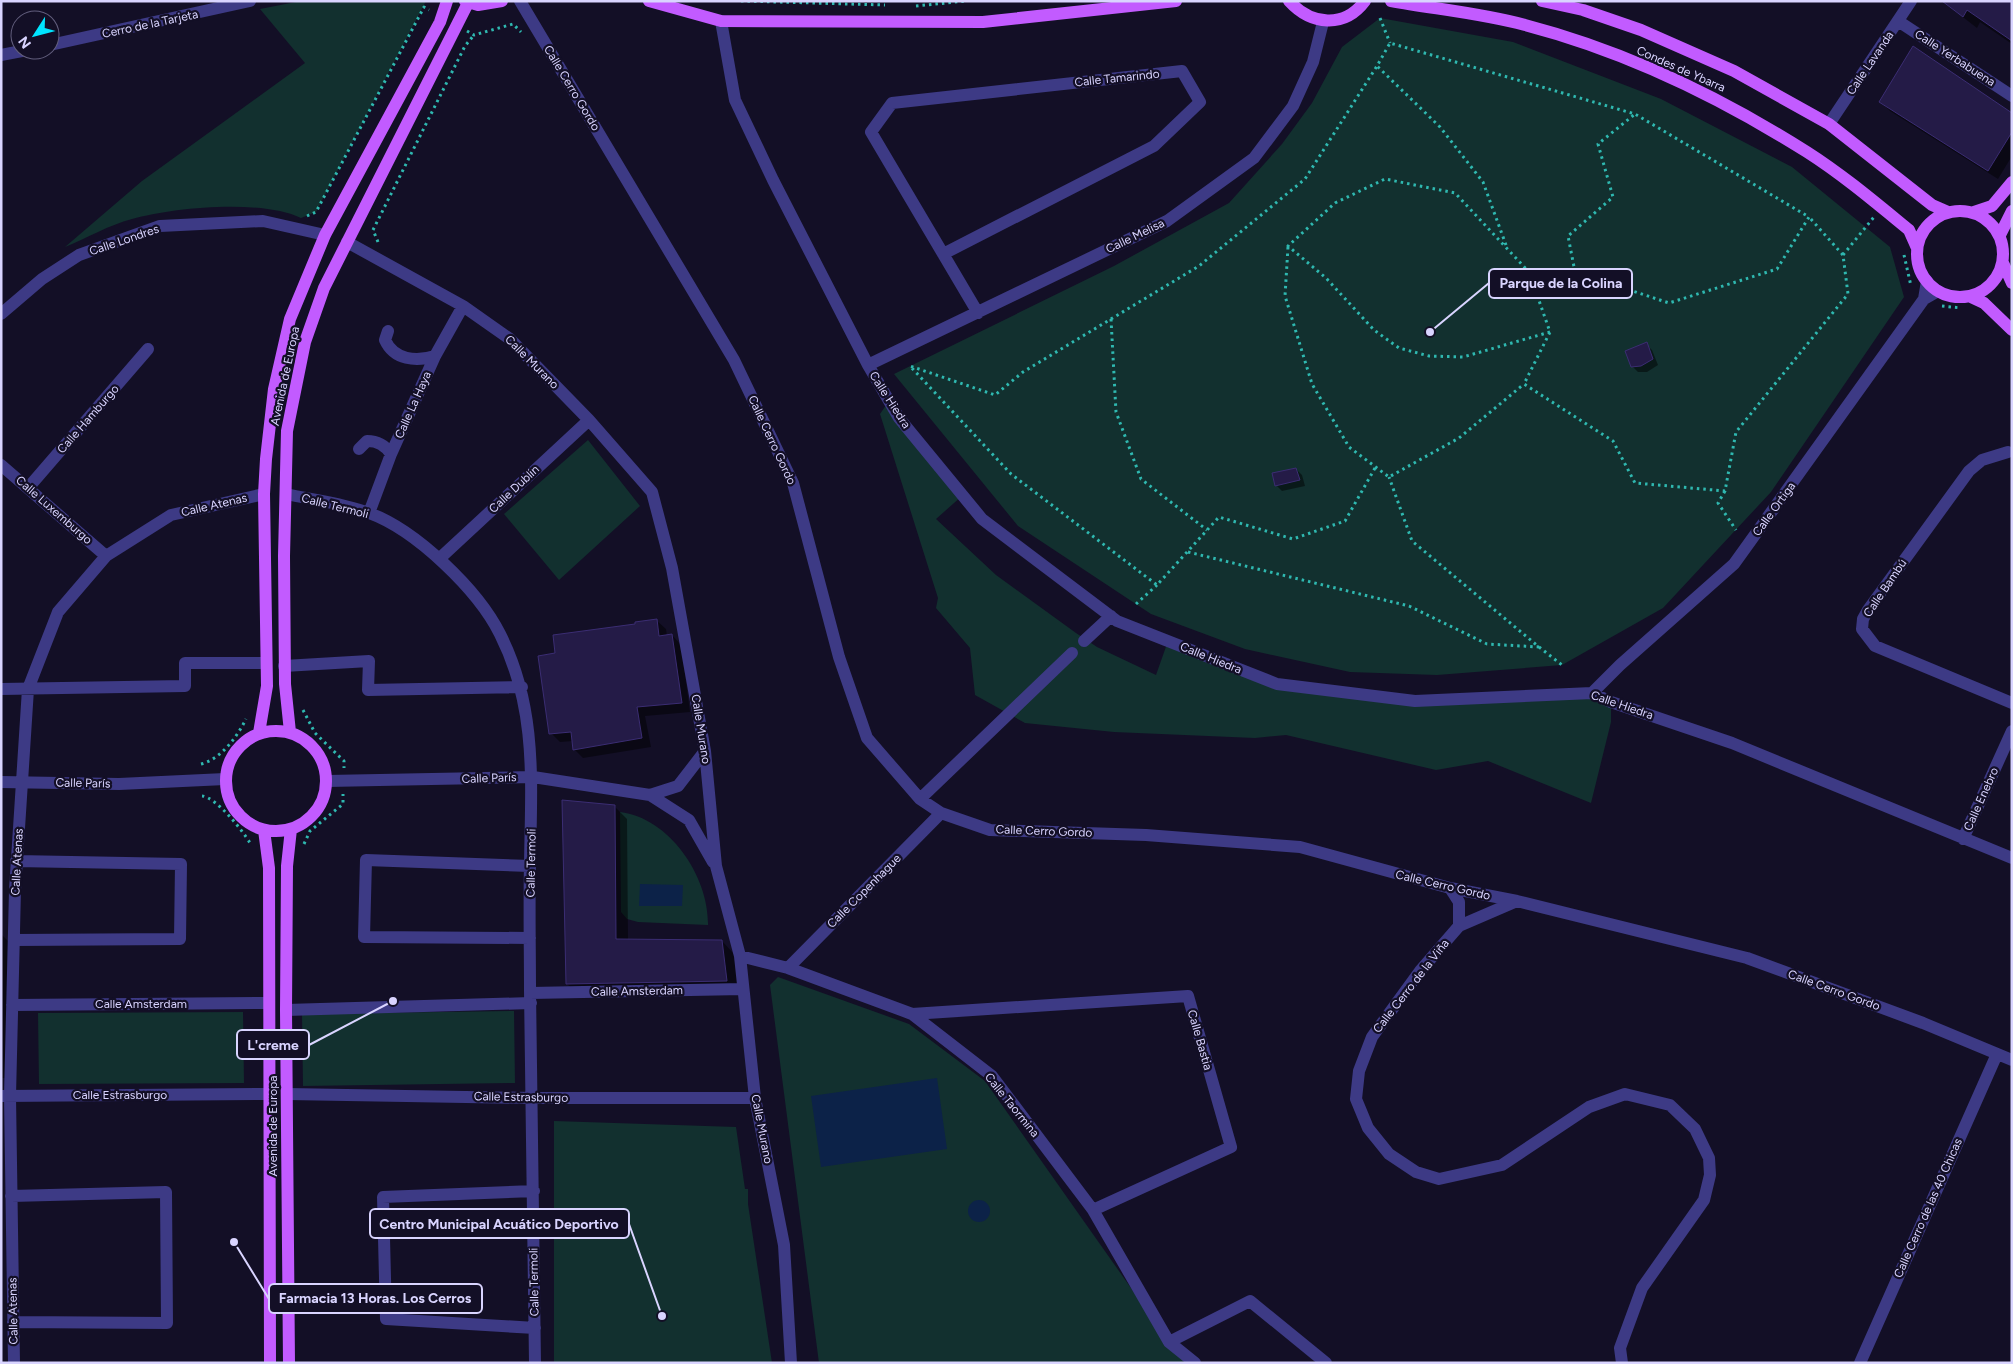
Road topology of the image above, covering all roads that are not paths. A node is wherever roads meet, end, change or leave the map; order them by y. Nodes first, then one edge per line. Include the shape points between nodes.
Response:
1 (250, 1) edge
2 (447, 1) edge
3 (502, 1) edge
4 (520, 1) edge
5 (649, 1) edge
6 (1176, 1) edge
7 (1289, 1) edge
8 (1365, 1) edge
9 (1391, 1) edge
10 (1542, 1) edge
11 (1911, 1) edge
12 (467, 2) edge
13 (721, 21) junction
14 (1898, 21) junction
15 (1323, 22) junction
16 (60, 43) edge
17 (2012, 96) edge
18 (1829, 124) junction
19 (2012, 182) edge
20 (2012, 211) edge
21 (1948, 212) junction
22 (1974, 212) junction
23 (325, 235) junction
24 (2000, 235) junction
25 (347, 242) junction
26 (1917, 248) junction
27 (943, 254) junction
28 (2003, 263) junction
29 (1927, 281) junction
30 (2012, 283) edge
31 (1938, 291) junction
32 (1969, 296) junction
33 (1924, 299) junction
34 (463, 306) junction
35 (978, 313) junction
36 (1, 314) edge
37 (2012, 330) edge
38 (388, 331) dead end
39 (148, 349) dead end
40 (435, 356) junction
41 (868, 365) junction
42 (589, 420) junction
43 (359, 449) dead end
44 (2008, 452) dead end
45 (391, 454) junction
46 (1, 465) edge
47 (28, 488) junction
48 (264, 494) junction
49 (286, 494) junction
50 (369, 513) junction
51 (106, 556) junction
52 (439, 559) junction
53 (1111, 616) junction
54 (1084, 642) dead end
55 (1072, 653) dead end
56 (266, 663) junction
57 (284, 666) junction
58 (522, 687) junction
59 (1, 689) edge
60 (28, 690) junction
61 (1592, 692) junction
62 (2012, 703) edge
63 (2012, 731) edge
64 (290, 732) junction
65 (259, 733) junction
66 (705, 751) junction
67 (533, 776) junction
68 (225, 779) junction
69 (21, 781) junction
70 (327, 781) junction
71 (1, 782) edge
72 (650, 794) junction
73 (920, 799) junction
74 (941, 813) junction
75 (291, 829) junction
76 (264, 830) junction
77 (1963, 839) junction
78 (2012, 858) edge
79 (16, 861) junction
80 (530, 866) junction
81 (716, 866) junction
82 (1450, 888) junction
83 (15, 890) junction
84 (1, 891) edge
85 (1517, 901) junction
86 (1459, 926) junction
87 (530, 938) junction
88 (14, 940) junction
89 (740, 956) junction
90 (788, 968) junction
91 (743, 989) junction
92 (530, 998) junction
93 (269, 1003) junction
94 (12, 1005) junction
95 (286, 1010) junction
96 (912, 1014) junction
97 (1997, 1054) junction
98 (2012, 1060) edge
99 (270, 1094) junction
100 (287, 1094) junction
101 (6, 1096) edge
102 (533, 1098) junction
103 (755, 1098) junction
104 (534, 1191) junction
105 (12, 1196) junction
106 (1093, 1210) junction
107 (13, 1322) junction
108 (535, 1328) junction
109 (1169, 1342) junction
110 (14, 1363) edge
111 (270, 1363) edge
112 (289, 1363) edge
113 (535, 1363) edge
114 (791, 1363) edge
115 (1195, 1363) edge
116 (1326, 1363) edge
117 (1622, 1363) edge
118 (1860, 1363) edge

1 - 16 street, Cerro de la Tarjeta
2 - 23 main road via 440,22
3 - 12 main road via 478,5
4 - 73 street, Calle Cerro Gordo via 734,360 794,483 839,657 867,738
5 - 13 main road
6 - 13 main road via 983,22
7 - 15 main road via 1298,11
8 - 15 main road via 1343,19
9 - 26 main road, Condes de Ybarra via 1524,24 1654,70 1728,105 1800,148 1909,230
10 - 18 main road, Condes de Ybarra via 1583,10 1641,30 1734,71
11 - 14 street, Calle Lavanda
12 - 25 main road, Avenida de Europa
13 - 41 street, Calle Hiedra via 735,100
14 - 17 street, Calle Yerbabuena
14 - 18 street, Calle Lavanda
15 - 35 street, Calle Melisa via 1313,62 1293,106 1254,158 1167,220
18 - 21 main road, Condes de Ybarra via 1932,205
19 - 22 main road via 1992,206
20 - 24 main road
21 - 22 main road
21 - 26 main road via 1927,225
22 - 24 main road via 1994,226
23 - 36 street, Calle Londres via 263,221 160,226 79,255 42,279
23 - 48 main road via 290,319 274,389
24 - 28 main road via 2004,248
25 - 34 street, Calle Murano
25 - 49 main road, Avenida de Europa via 324,288 304,342 287,430
26 - 29 main road via 1917,259
27 - 27 street, Calle Tamarindo via 871,132 892,104 1182,71 1200,102 1154,146
27 - 35 street, Calle Tamarindo
28 - 30 main road
28 - 32 main road via 1991,285
29 - 31 main road
29 - 33 street, Calle Ortiga
31 - 32 main road via 1958,297
31 - 33 street, Calle Ortiga
32 - 37 main road via 1984,303
33 - 61 street, Calle Ortiga via 1734,564
34 - 40 street, Calle La Haya
34 - 42 street, Calle Murano via 510,338
35 - 41 street, Calle Melisa
38 - 40 street, Calle La Haya via 385,340 389,350 398,356 421,361
39 - 47 street, Calle Hamburgo
40 - 45 street, Calle La Haya
41 - 53 street, Calle Hiedra via 899,418 982,519
42 - 52 street, Calle Dublin
42 - 66 street, Calle Murano via 652,492 672,568
43 - 45 street, Calle La Haya via 367,441 376,441
44 - 62 street, Calle Bambú via 1982,460 1969,471 1868,610 1862,629 1874,646
45 - 50 street, Calle La Haya
46 - 47 street, Calle Luxemburgo
47 - 51 street, Calle Luxemburgo
48 - 51 street, Calle Atenas via 171,515
48 - 56 main road
49 - 50 street, Calle Termoli
49 - 57 main road, Avenida de Europa
50 - 52 street, Calle Termoli via 407,533
51 - 60 street, Calle Atenas via 58,612
52 - 58 street, Calle Termoli via 471,593 500,632
53 - 54 street
53 - 61 street, Calle Hiedra via 1277,684 1415,701
55 - 73 street
56 - 60 street via 185,663 185,686
56 - 65 main road via 266,697
57 - 58 street via 369,661 368,690
57 - 64 main road, Avenida de Europa
58 - 67 street, Calle Termoli
59 - 60 street
60 - 69 street, Calle Atenas
61 - 77 street, Calle Hiedra via 1611,702 1732,743
63 - 77 street, Calle Enebro
64 - 65 main road
64 - 70 main road via 317,750
65 - 68 main road via 235,750
66 - 72 street, Calle París via 678,786
66 - 81 street, Calle Murano
67 - 70 street, Calle París
67 - 72 street, Calle París
67 - 80 street, Calle Termoli
68 - 69 street, Calle París via 119,784
68 - 76 main road via 228,796 236,811 248,823
69 - 71 street, Calle París
69 - 79 street, Calle Atenas
70 - 75 main road via 317,811
72 - 81 street, Calle París via 689,820
73 - 74 street, Calle Cerro Gordo
74 - 82 street, Calle Cerro Gordo via 990,830 1146,835 1300,847
74 - 90 street, Calle Copenhague
75 - 76 main road
75 - 95 main road, Avenida de Europa via 287,866
76 - 93 main road, Avenida de Europa via 269,868
77 - 78 street, Calle Hiedra
79 - 83 street, Calle Atenas
79 - 88 street via 181,864 180,939
80 - 87 street, Calle Termoli
80 - 87 street via 366,860 364,936
81 - 89 street, Calle Murano
82 - 85 street, Calle Cerro Gordo
82 - 86 street via 1460,902
83 - 84 street
83 - 88 street, Calle Atenas
85 - 86 street, Calle Cerro de la Viña
85 - 97 street, Calle Cerro Gordo via 1747,958
86 - 117 street, Calle Cerro de la Viña via 1420,971 1372,1037 1359,1071 1356,1099 1368,1128 1388,1154 1416,1172 1439,1178 1502,1165 1589,1107 1625,1094 1670,1105 1689,1123 1709,1158 1710,1175 1704,1200 1642,1288 1620,1348
87 - 92 street, Calle Termoli
88 - 94 street, Calle Atenas
89 - 90 street, Calle Taormina
89 - 91 street, Calle Murano
90 - 96 street, Calle Taormina
91 - 92 street, Calle Amsterdam
91 - 103 street, Calle Murano
92 - 95 street, Calle Amsterdam
92 - 102 street, Calle Termoli
93 - 94 street, Calle Amsterdam
93 - 99 main road, Avenida de Europa
94 - 101 street, Calle Atenas
95 - 100 main road, Avenida de Europa
96 - 106 street, Calle Taormina via 992,1076
96 - 106 street, Calle Bastia via 1188,996 1231,1147
97 - 98 street, Calle Cerro Gordo
97 - 118 street, Calle Cerro de las 40 Chicas
99 - 101 street, Calle Estrasburgo
99 - 111 main road, Avenida de Europa
100 - 102 street, Calle Estrasburgo
100 - 112 main road, Avenida de Europa
101 - 105 street, Calle Atenas
102 - 103 street, Calle Estrasburgo
102 - 104 street, Calle Termoli
103 - 114 street, Calle Murano via 784,1245
104 - 108 street, Calle Termoli
104 - 108 street via 383,1197 386,1319
105 - 107 street, Calle Atenas
105 - 107 street via 166,1192 167,1323
106 - 109 street, Calle Taormina
107 - 110 street, Calle Atenas
108 - 113 street, Calle Termoli
109 - 115 street, Calle Taormina
109 - 116 street via 1250,1301

